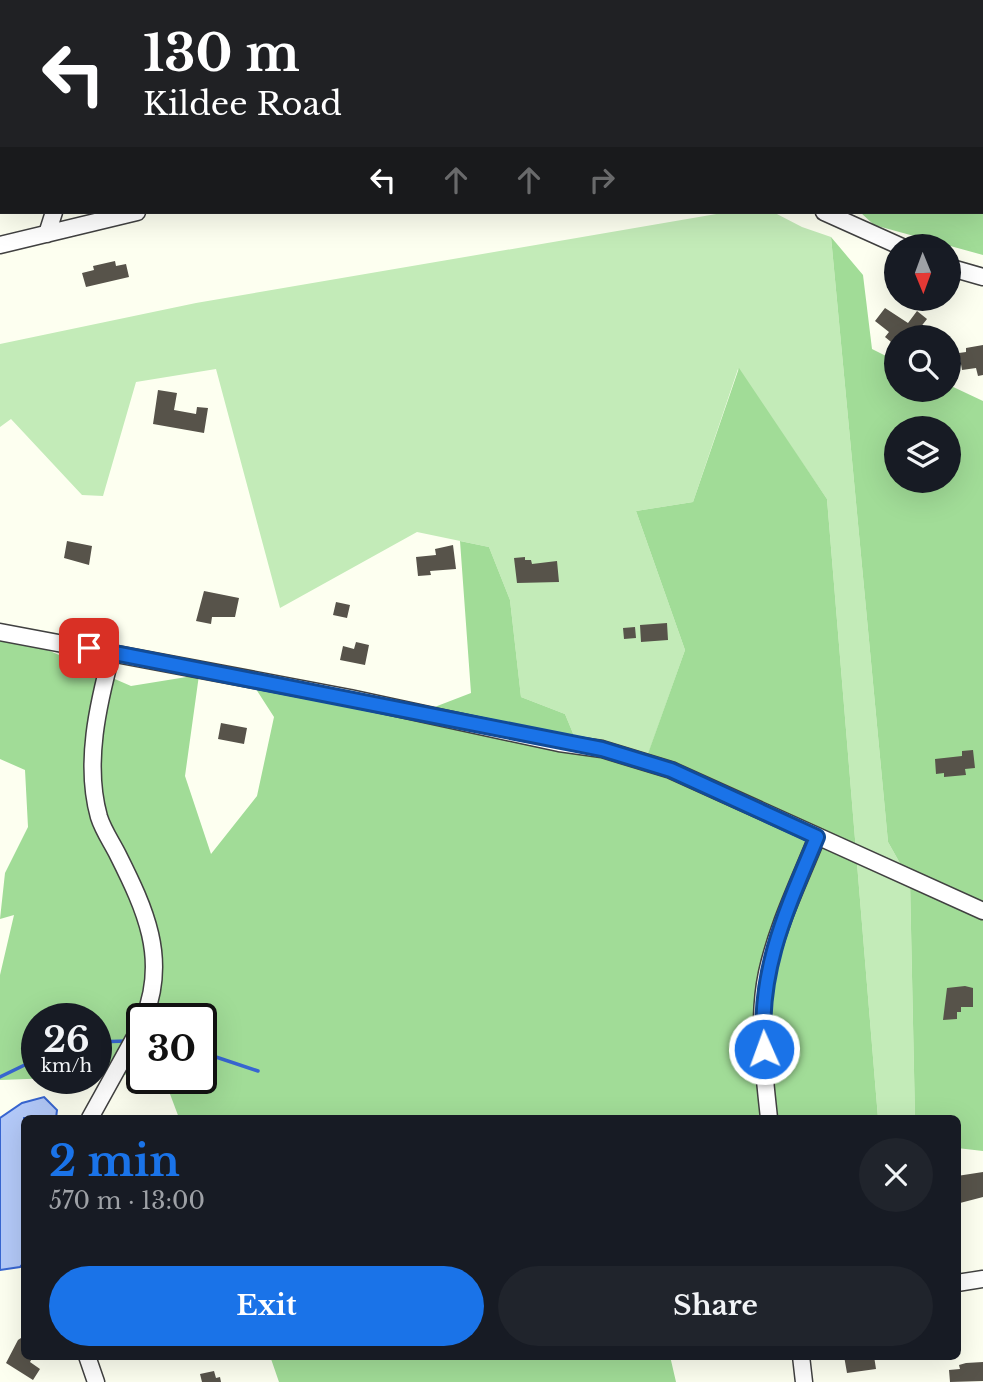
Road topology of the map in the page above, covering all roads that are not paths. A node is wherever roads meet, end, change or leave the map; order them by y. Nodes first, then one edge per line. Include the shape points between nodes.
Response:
1 (53, 214) edge
2 (129, 214) edge
3 (828, 214) edge
4 (47, 234) junction
5 (884, 239) edge
6 (0, 245) edge
7 (961, 271) edge
8 (983, 277) edge
9 (0, 632) edge
10 (111, 652) junction
11 (817, 837) junction
12 (983, 911) edge
13 (150, 1003) edge
14 (126, 1055) edge
15 (92, 1115) edge
16 (769, 1115) edge
17 (983, 1279) edge
18 (961, 1282) edge
19 (88, 1360) edge
20 (801, 1360) edge
21 (96, 1382) edge
22 (804, 1382) edge

1 - 4 street
2 - 4 street
3 - 5 street
4 - 6 street
7 - 8 street
9 - 10 street
10 - 11 street via 602,749 671,770
10 - 13 street via 97,722 94,782 99,817 144,906 152,936
11 - 12 street
11 - 16 street via 766,975 762,1027
14 - 15 street
17 - 18 street
19 - 21 street
20 - 22 street

